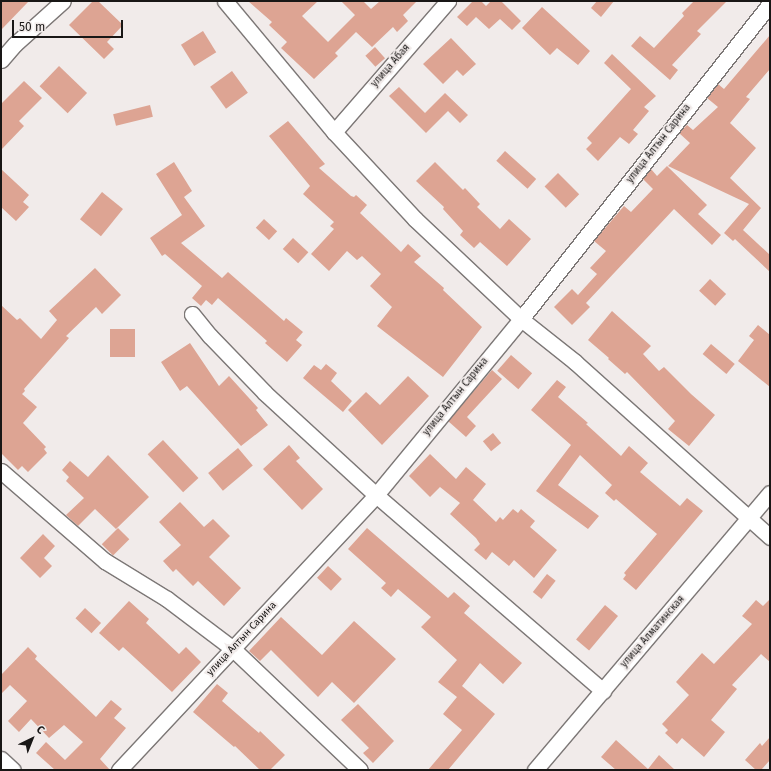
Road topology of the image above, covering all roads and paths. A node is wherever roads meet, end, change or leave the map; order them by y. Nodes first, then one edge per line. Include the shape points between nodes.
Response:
1 (63, 1) edge
2 (225, 1) edge
3 (448, 1) edge
4 (770, 4) edge
5 (1, 60) edge
6 (334, 132) junction
7 (192, 314) dead end
8 (521, 319) junction
9 (1, 471) edge
10 (770, 493) edge
11 (376, 495) junction
12 (750, 519) junction
13 (770, 537) edge
14 (233, 649) junction
15 (603, 691) junction
16 (1, 759) edge
17 (13, 770) edge
18 (119, 770) edge
19 (360, 770) edge
20 (535, 770) edge

1 - 5 street
2 - 6 street
3 - 6 street, улица Абая
4 - 8 street, улица Алтын Сарина
6 - 8 street via 415,219
7 - 11 street via 266,393
8 - 11 street, улица Алтын Сарина
8 - 12 street via 575,362
9 - 14 street via 105,561 167,599
10 - 12 street, улица Алматинская
11 - 14 street, улица Алтын Сарина
11 - 15 street
12 - 13 street
12 - 15 street, улица Алматинская
14 - 18 street, улица Алтын Сарина
14 - 19 street
15 - 20 street, улица Алматинская
16 - 17 street

